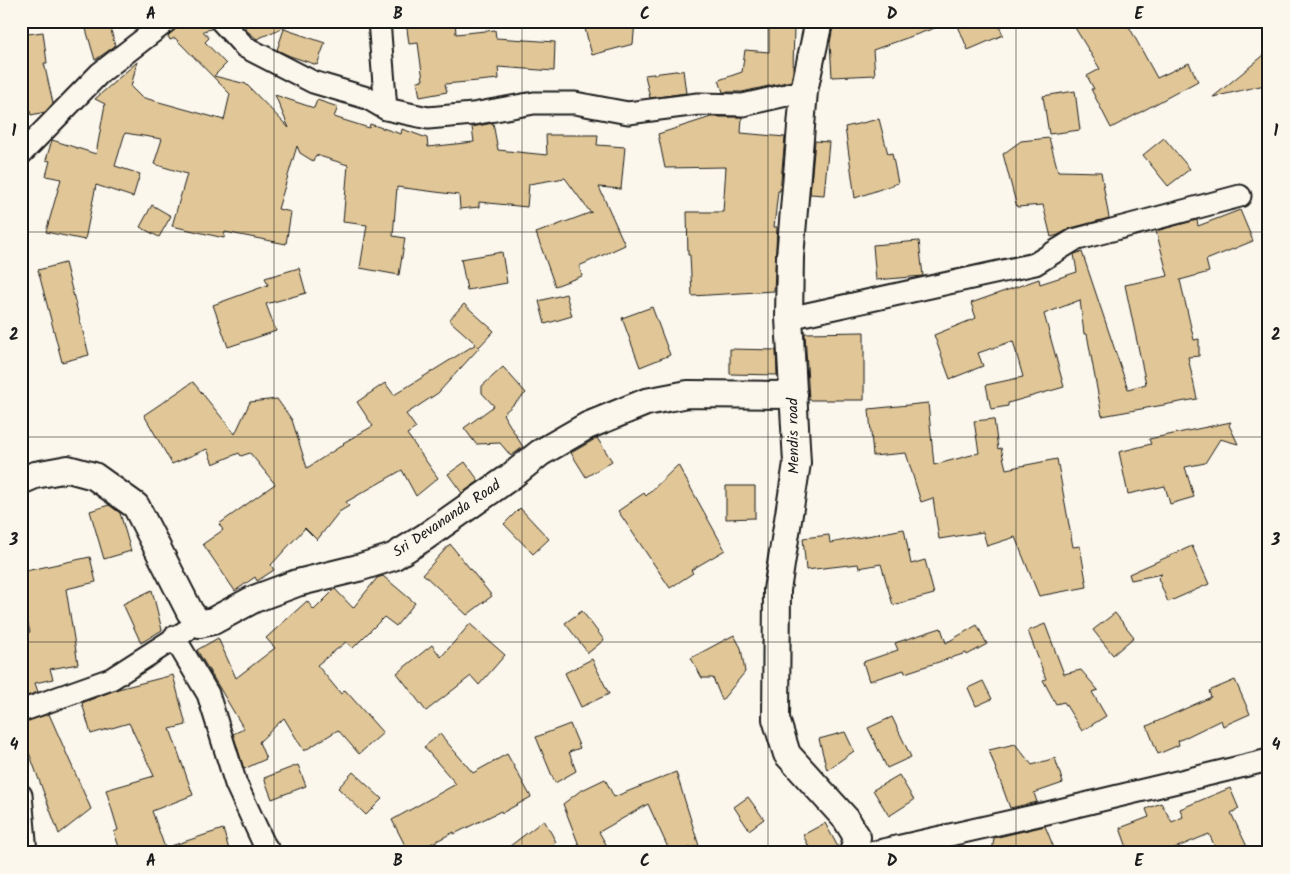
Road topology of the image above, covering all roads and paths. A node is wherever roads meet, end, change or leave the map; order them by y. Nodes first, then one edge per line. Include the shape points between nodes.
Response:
1 (168, 21) edge
2 (221, 21) edge
3 (378, 21) edge
4 (819, 21) edge
5 (804, 91) junction
6 (386, 109) junction
7 (21, 154) edge
8 (1240, 196) dead end
9 (789, 318) junction
10 (794, 396) junction
11 (21, 482) edge
12 (200, 624) junction
13 (174, 637) junction
14 (21, 711) edge
15 (1269, 760) edge
16 (21, 795) edge
17 (26, 853) edge
18 (270, 853) edge
19 (853, 853) edge
20 (870, 853) edge

1 - 7 street via 100,73
2 - 6 street via 245,47 312,82 367,98
3 - 6 street
4 - 5 street, Mendis road
5 - 6 street via 742,105 698,104 628,113 575,103 534,103 428,118
5 - 9 street, Mendis road via 790,257
8 - 9 street via 1074,240 1035,264
9 - 10 street, Mendis road
10 - 12 street, Sri Devananda Road via 688,394 646,402 587,426 540,453 425,537 393,556 297,583
10 - 19 street, Mendis road via 797,463 777,590 776,719 787,754 846,819 857,837
11 - 12 street via 35,475 68,469 94,476 136,506 190,612
12 - 13 street, Sri Devananda Road
13 - 14 street, Sri Devananda Road via 111,679
13 - 18 street via 208,694 236,784
15 - 20 street
16 - 17 street

